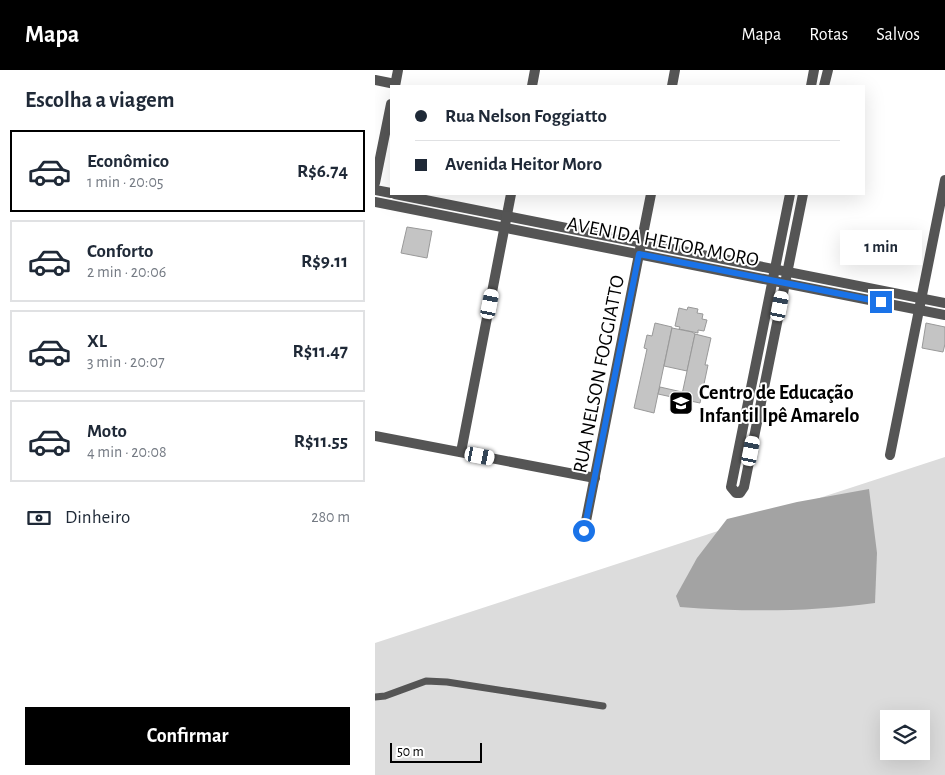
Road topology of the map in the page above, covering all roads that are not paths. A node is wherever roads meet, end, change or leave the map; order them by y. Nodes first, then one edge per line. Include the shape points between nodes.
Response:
1 (398, 70) edge
2 (535, 70) edge
3 (675, 70) edge
4 (814, 70) edge
5 (827, 70) edge
6 (375, 80) edge
7 (395, 85) edge
8 (532, 85) edge
9 (672, 85) edge
10 (811, 85) edge
11 (824, 85) edge
12 (390, 109) edge
13 (945, 180) edge
14 (375, 183) edge
15 (375, 190) edge
16 (390, 193) edge
17 (400, 195) edge
18 (511, 195) edge
19 (651, 195) edge
20 (790, 195) edge
21 (803, 195) edge
22 (375, 202) edge
23 (507, 216) junction
24 (505, 228) junction
25 (641, 243) junction
26 (639, 254) junction
27 (775, 269) junction
28 (787, 272) junction
29 (772, 281) junction
30 (785, 283) junction
31 (921, 299) junction
32 (945, 304) edge
33 (919, 310) junction
34 (945, 315) edge
35 (375, 436) edge
36 (461, 452) junction
37 (890, 455) dead end
38 (595, 478) junction
39 (584, 531) dead end
40 (375, 697) edge
41 (603, 706) dead end

1 - 7 street
2 - 8 street
3 - 9 street
4 - 10 street
5 - 11 street
6 - 7 street
12 - 14 street
13 - 31 street
15 - 16 street
17 - 23 street, AVENIDA HEITOR MORO
18 - 23 street
19 - 25 street, RUA NELSON FOGGIATTO
20 - 27 street
21 - 28 street
22 - 24 street, AVENIDA HEITOR MORO
23 - 24 street
23 - 25 street, AVENIDA HEITOR MORO
24 - 26 street, AVENIDA HEITOR MORO
24 - 36 street
25 - 26 street, RUA NELSON FOGGIATTO
25 - 27 street, AVENIDA HEITOR MORO
26 - 29 street, AVENIDA HEITOR MORO
26 - 38 street, RUA NELSON FOGGIATTO
27 - 28 street, AVENIDA HEITOR MORO
27 - 29 street
28 - 30 street
28 - 31 street, AVENIDA HEITOR MORO
29 - 30 street, AVENIDA HEITOR MORO
29 - 30 street via 731,487 736,493 744,487
30 - 33 street, AVENIDA HEITOR MORO
31 - 32 street, AVENIDA HEITOR MORO
31 - 33 street
33 - 34 street, AVENIDA HEITOR MORO
33 - 37 street
35 - 36 street
36 - 38 street
38 - 39 street, RUA NELSON FOGGIATTO
40 - 41 lane via 425,681

